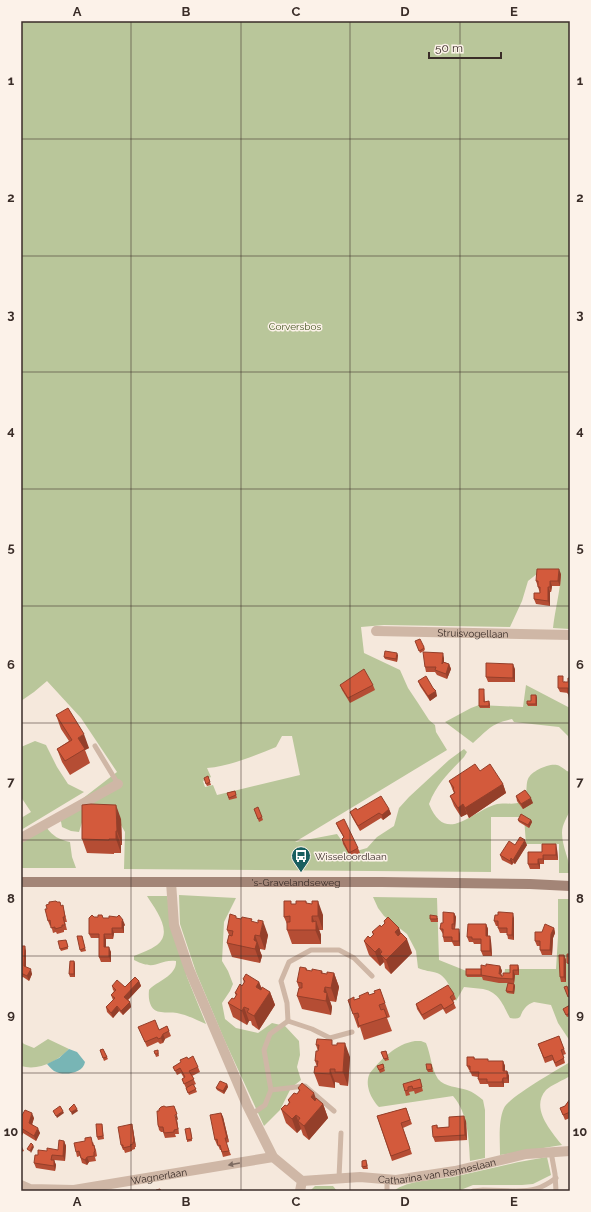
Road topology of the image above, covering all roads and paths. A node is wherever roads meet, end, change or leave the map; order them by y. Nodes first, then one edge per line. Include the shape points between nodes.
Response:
1 (376, 631) dead end
2 (570, 635) edge
3 (95, 746) dead end
4 (118, 784) joint
5 (21, 838) edge
6 (21, 882) edge
7 (171, 882) junction
8 (570, 886) edge
9 (372, 976) dead end
10 (288, 1021) junction
11 (352, 1032) dead end
12 (271, 1090) junction
13 (334, 1111) dead end
14 (252, 1114) junction
15 (341, 1133) dead end
16 (570, 1150) edge
17 (551, 1152) junction
18 (273, 1157) junction
19 (339, 1178) junction
20 (556, 1178) junction
21 (387, 1180) junction
22 (21, 1185) edge
23 (302, 1186) edge
24 (387, 1191) edge
25 (473, 1191) edge
26 (514, 1191) edge
27 (556, 1191) edge

1 - 2 street, Struisvogellaan
3 - 4 lane
4 - 5 street
6 - 7 street, 's-Gravelandseweg
7 - 8 street, 's-Gravelandseweg via 382,882
7 - 14 street via 174,924 189,969
9 - 10 lane via 354,958 339,950 311,950 289,962 282,981
10 - 11 lane via 330,1038
10 - 12 lane via 270,1034 264,1050
12 - 13 lane via 305,1086
12 - 14 lane via 265,1105
14 - 18 street
15 - 19 lane
16 - 17 street, Catharina van Renneslaan
17 - 20 lane
17 - 21 street, Catharina van Renneslaan via 526,1154 455,1171
18 -> 22 street, Wagnerlaan via 74,1190 30,1188
18 - 23 street
19 - 21 street, Catharina van Renneslaan
19 - 23 street, Catharina van Renneslaan
20 - 26 lane via 541,1188
20 - 27 lane
21 - 24 lane
25 - 26 lane

